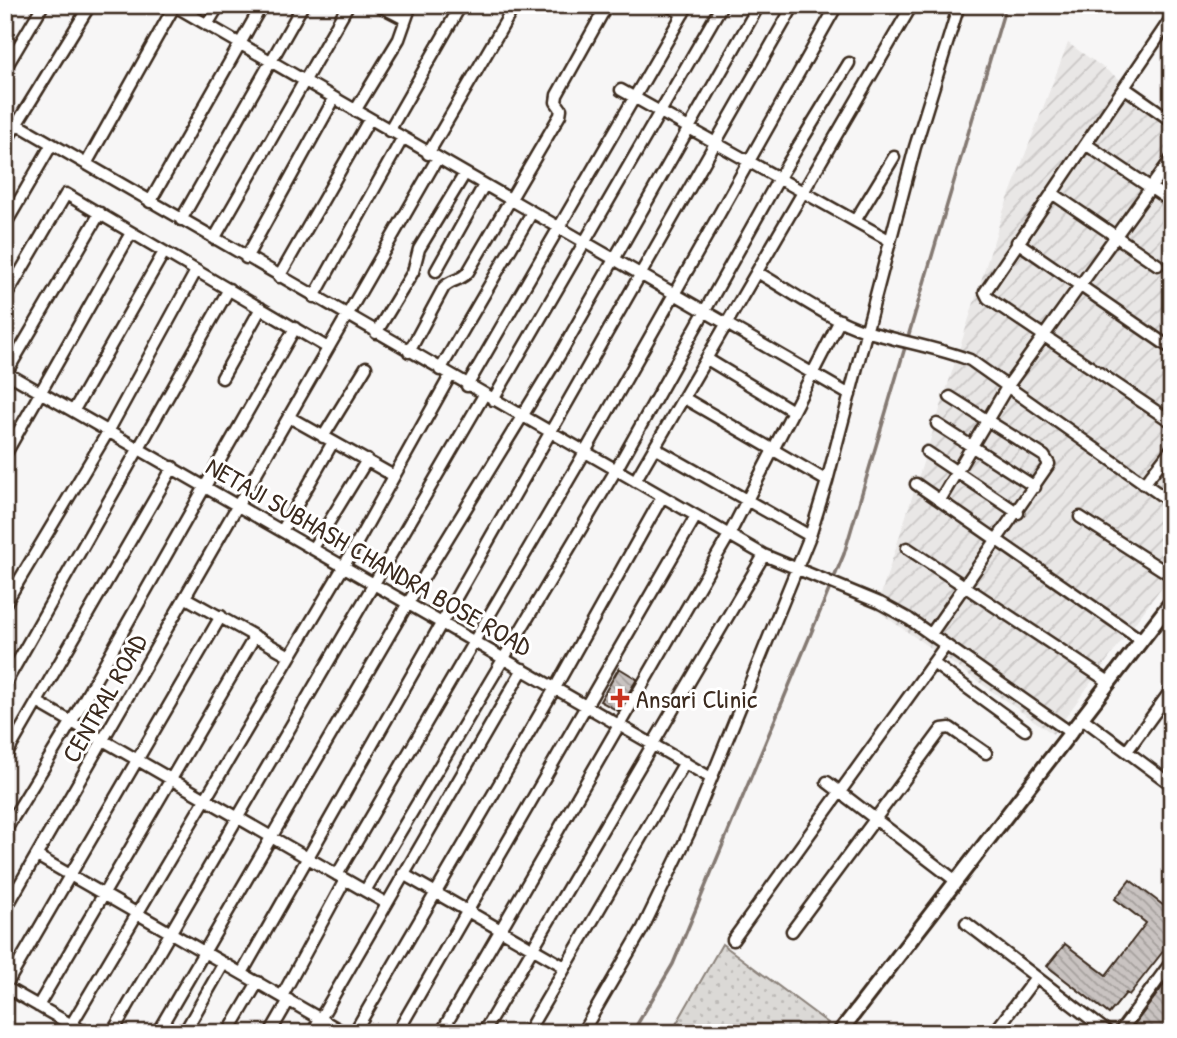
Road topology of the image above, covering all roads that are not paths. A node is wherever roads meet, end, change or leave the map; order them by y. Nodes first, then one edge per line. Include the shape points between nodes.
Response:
1 (43, 5) edge
2 (90, 5) edge
3 (219, 5) edge
4 (262, 5) edge
5 (303, 5) edge
6 (348, 5) edge
7 (378, 5) edge
8 (411, 5) edge
9 (461, 5) edge
10 (515, 5) edge
11 (589, 5) edge
12 (667, 5) edge
13 (722, 5) edge
14 (759, 5) edge
15 (794, 5) edge
16 (837, 5) edge
17 (912, 5) edge
18 (959, 5) edge
19 (174, 6) edge
20 (605, 9) edge
21 (685, 10) edge
22 (1172, 17) edge
23 (405, 19) junction
24 (207, 25) junction
25 (239, 44) junction
26 (270, 62) junction
27 (849, 63) dead end
28 (5, 69) edge
29 (304, 82) junction
30 (1125, 88) junction
31 (621, 90) dead end
32 (636, 98) junction
33 (334, 99) junction
34 (355, 111) junction
35 (662, 113) junction
36 (5, 117) edge
37 (369, 120) junction
38 (1172, 121) edge
39 (17, 124) junction
40 (690, 128) junction
41 (389, 131) junction
42 (402, 139) junction
43 (715, 142) junction
44 (5, 143) edge
45 (52, 144) junction
46 (1087, 145) junction
47 (432, 157) junction
48 (894, 157) dead end
49 (1172, 158) edge
50 (747, 160) junction
51 (86, 164) junction
52 (464, 175) junction
53 (779, 178) junction
54 (484, 187) junction
55 (1151, 188) junction
56 (804, 191) junction
57 (1052, 193) junction
58 (150, 202) junction
59 (510, 202) junction
60 (1172, 202) edge
61 (100, 213) junction
62 (531, 214) junction
63 (181, 220) junction
64 (855, 221) junction
65 (5, 225) edge
66 (559, 230) junction
67 (131, 233) junction
68 (1115, 235) junction
69 (214, 239) junction
70 (889, 240) junction
71 (1017, 242) junction
72 (583, 244) junction
73 (164, 252) junction
74 (246, 258) junction
75 (613, 260) junction
76 (1158, 265) dead end
77 (196, 271) junction
78 (436, 271) dead end
79 (757, 272) junction
80 (639, 276) junction
81 (279, 277) junction
82 (1079, 284) junction
83 (229, 289) junction
84 (673, 295) junction
85 (314, 297) junction
86 (5, 298) edge
87 (261, 308) junction
88 (703, 312) junction
89 (346, 316) junction
90 (840, 320) junction
91 (726, 326) junction
92 (295, 328) junction
93 (871, 332) junction
94 (376, 333) junction
95 (1042, 335) junction
96 (328, 348) junction
97 (1172, 349) edge
98 (409, 352) junction
99 (707, 359) junction
100 (366, 367) dead end
101 (440, 370) junction
102 (6, 373) edge
103 (812, 375) junction
104 (450, 376) junction
105 (222, 378) dead end
106 (467, 386) junction
107 (1007, 387) junction
108 (41, 392) junction
109 (850, 395) junction
110 (950, 397) dead end
111 (488, 398) junction
112 (684, 398) junction
113 (74, 410) junction
114 (793, 411) junction
115 (520, 416) junction
116 (289, 418) junction
117 (988, 421) junction
118 (1172, 422) edge
119 (936, 424) dead end
120 (108, 430) junction
121 (550, 434) junction
122 (328, 440) junction
123 (140, 448) junction
124 (655, 448) junction
125 (973, 448) junction
126 (1172, 448) edge
127 (773, 450) junction
128 (584, 452) junction
129 (927, 452) dead end
130 (5, 455) edge
131 (367, 460) junction
132 (173, 467) junction
133 (616, 470) junction
134 (958, 474) junction
135 (394, 475) junction
136 (635, 481) junction
137 (827, 481) junction
138 (916, 484) dead end
139 (1144, 484) junction
140 (206, 486) junction
141 (1035, 487) junction
142 (662, 496) junction
143 (747, 500) junction
144 (940, 500) junction
145 (1172, 503) edge
146 (239, 505) junction
147 (1018, 513) junction
148 (696, 516) junction
149 (1080, 517) dead end
150 (282, 531) junction
151 (729, 535) junction
152 (810, 536) junction
153 (999, 540) junction
154 (313, 548) junction
155 (907, 548) dead end
156 (764, 555) junction
157 (344, 566) junction
158 (797, 569) junction
159 (1172, 576) edge
160 (375, 583) junction
161 (964, 586) junction
162 (186, 598) junction
163 (408, 603) junction
164 (5, 604) edge
165 (1170, 606) edge
166 (221, 616) junction
167 (441, 622) junction
168 (931, 634) junction
169 (256, 636) junction
170 (472, 640) junction
171 (1141, 640) junction
172 (946, 645) junction
173 (290, 656) junction
174 (503, 657) junction
175 (933, 663) junction
176 (523, 669) junction
177 (1109, 682) junction
178 (5, 684) edge
179 (555, 688) junction
180 (1172, 690) edge
181 (37, 702) junction
182 (586, 706) junction
183 (1082, 718) junction
184 (72, 721) junction
185 (620, 725) junction
186 (1025, 730) dead end
187 (1070, 733) junction
188 (105, 739) junction
189 (653, 743) junction
190 (1127, 751) junction
191 (986, 753) dead end
192 (5, 757) edge
193 (139, 759) junction
194 (685, 762) junction
195 (712, 778) junction
196 (173, 779) junction
197 (827, 782) dead end
198 (1172, 785) edge
199 (841, 793) junction
200 (205, 797) junction
201 (239, 818) junction
202 (875, 819) junction
203 (5, 831) edge
204 (270, 836) junction
205 (37, 856) junction
206 (307, 857) junction
207 (403, 874) junction
208 (70, 875) junction
209 (341, 877) junction
210 (956, 881) junction
211 (365, 891) junction
212 (435, 893) junction
213 (103, 894) junction
214 (386, 904) junction
215 (5, 910) edge
216 (468, 912) junction
217 (138, 914) junction
218 (966, 923) dead end
219 (501, 931) junction
220 (792, 931) dead end
221 (170, 932) junction
222 (733, 940) dead end
223 (531, 949) junction
224 (204, 951) junction
225 (1172, 961) edge
226 (224, 963) junction
227 (565, 967) junction
228 (242, 973) junction
229 (1036, 977) junction
230 (258, 982) junction
231 (5, 987) edge
232 (286, 998) junction
233 (38, 1006) junction
234 (320, 1018) junction
235 (71, 1024) junction
236 (5, 1029) edge
237 (13, 1033) edge
238 (86, 1033) edge
239 (113, 1033) edge
240 (157, 1033) edge
241 (184, 1033) edge
242 (228, 1033) edge
243 (270, 1033) edge
244 (312, 1033) edge
245 (345, 1033) edge
246 (354, 1033) edge
247 (397, 1033) edge
248 (441, 1033) edge
249 (483, 1033) edge
250 (527, 1033) edge
251 (582, 1033) edge
252 (839, 1033) edge
253 (994, 1033) edge
254 (1110, 1033) edge
255 (1119, 1033) edge

1 - 28 street
2 - 39 street
3 - 24 street
4 - 25 street
5 - 26 street
6 - 29 street
7 - 23 street
8 - 23 street
9 - 41 street
10 - 47 street, CENTRAL ROAD
11 - 20 street
12 - 21 street
13 - 35 street
14 - 40 street
15 - 43 street
16 - 50 street
17 - 56 street
18 - 70 street
19 - 24 street
19 - 51 street
20 - 59 street via 557,95 560,115
21 - 32 street
22 - 30 street
23 - 34 street via 399,39
24 - 25 street
25 - 26 street
25 - 58 street
26 - 29 street
26 - 63 street
27 - 53 street
29 - 33 street
29 - 69 street
30 - 38 street
30 - 46 street
31 - 32 street
32 - 35 street
32 - 66 street
33 - 34 street
33 - 74 street
34 - 37 street
35 - 40 street
35 - 72 street
36 - 39 street
37 - 41 street
37 - 81 street
39 - 44 street
39 - 45 street
40 - 43 street
40 - 75 street
41 - 42 street
42 - 47 street
42 - 85 street
43 - 50 street
43 - 80 street
45 - 51 street
45 - 65 street
46 - 55 street
46 - 57 street
47 - 52 street
47 - 89 street, CENTRAL ROAD
48 - 64 street
49 - 55 street
50 - 53 street
50 - 84 street
51 - 58 street
52 - 54 street
52 - 94 street
53 - 56 street
53 - 88 street
54 - 59 street
54 - 78 street
55 - 60 street
55 - 68 street
56 - 64 street
56 - 79 street
57 - 68 street
57 - 71 street
58 - 63 street
59 - 62 street
59 - 98 street via 468,272 444,287
61 - 67 street
61 - 86 street via 66,194
61 - 102 street
62 - 66 street
62 - 101 street
63 - 69 street
64 - 70 street
66 - 72 street
66 - 106 street
67 - 73 street
67 - 108 street
68 - 76 street
68 - 82 street
69 - 74 street
70 - 93 street
71 - 82 street
71 - 95 street via 985,292
72 - 75 street
72 - 111 street
73 - 77 street
73 - 113 street
74 - 81 street
75 - 80 street
75 - 115 street
77 - 83 street
77 - 120 street
79 - 90 street
79 - 91 street
80 - 84 street
80 - 121 street
81 - 85 street
82 - 95 street
82 - 97 street
83 - 87 street
83 - 123 street
84 - 88 street
84 - 128 street
85 - 89 street
87 - 92 street
87 - 105 street
88 - 91 street
88 - 133 street
89 - 94 street
89 - 96 street, CENTRAL ROAD
90 - 93 street
90 - 103 street
91 - 99 street
91 - 103 street
92 - 96 street
92 - 140 street
93 - 107 street via 970,360
93 - 109 street
94 - 98 street
95 - 107 street
95 - 118 street
96 - 116 street, CENTRAL ROAD
98 - 101 street
99 - 112 street
99 - 114 street
100 - 122 street
101 - 104 street
102 - 108 street, NETAJI SUBHASH CHANDRA BOSE ROAD
103 - 109 street
103 - 114 street
104 - 106 street
104 - 135 street
106 - 111 street
107 - 117 street
107 - 139 street
108 - 113 street, NETAJI SUBHASH CHANDRA BOSE ROAD
108 - 130 street
109 - 137 street
110 - 117 street
111 - 115 street
111 - 160 street
112 - 124 street
112 - 127 street
113 - 120 street, NETAJI SUBHASH CHANDRA BOSE ROAD
114 - 127 street
115 - 121 street
115 - 163 street
116 - 122 street
116 - 146 street, CENTRAL ROAD
117 - 125 street
117 - 141 street via 1048,460
119 - 125 street
120 - 123 street, NETAJI SUBHASH CHANDRA BOSE ROAD
120 - 164 street
121 - 128 street
121 - 167 street
122 - 131 street
122 - 150 street
123 - 132 street, NETAJI SUBHASH CHANDRA BOSE ROAD
123 - 178 street
124 - 136 street
124 - 143 street
125 - 134 street
125 - 141 street
126 - 139 street
127 - 137 street
127 - 143 street
128 - 133 street
128 - 170 street
129 - 134 street
131 - 135 street
131 - 154 street
132 - 140 street, NETAJI SUBHASH CHANDRA BOSE ROAD
132 - 181 street
133 - 136 street
133 - 174 street
134 - 144 street
134 - 147 street
135 - 157 street
136 - 142 street
137 - 152 street
138 - 144 street
139 - 145 street
140 - 146 street, NETAJI SUBHASH CHANDRA BOSE ROAD
140 - 184 street
141 - 147 street
142 - 148 street
142 - 179 street
143 - 151 street
143 - 152 street
144 - 153 street
146 - 150 street, NETAJI SUBHASH CHANDRA BOSE ROAD
146 - 162 street, CENTRAL ROAD
147 - 153 street
148 - 151 street
148 - 182 street
149 - 159 street
150 - 154 street, NETAJI SUBHASH CHANDRA BOSE ROAD
151 - 156 street
151 - 185 street
152 - 158 street
153 - 161 street
153 - 171 street
154 - 157 street, NETAJI SUBHASH CHANDRA BOSE ROAD
155 - 161 street
156 - 158 street
156 - 189 street
157 - 160 street, NETAJI SUBHASH CHANDRA BOSE ROAD
157 - 173 street
158 - 168 street via 880,603
158 - 195 street
160 - 163 street, NETAJI SUBHASH CHANDRA BOSE ROAD
160 - 201 street
161 - 168 street
161 - 177 street
162 - 166 street
162 - 188 street, CENTRAL ROAD
163 - 167 street, NETAJI SUBHASH CHANDRA BOSE ROAD
163 - 204 street
165 - 171 street
166 - 169 street
166 - 193 street
167 - 170 street, NETAJI SUBHASH CHANDRA BOSE ROAD
167 - 206 street
168 - 172 street
169 - 173 street
169 - 196 street
170 - 174 street, NETAJI SUBHASH CHANDRA BOSE ROAD
170 - 209 street
171 - 177 street
172 - 175 street
172 - 187 street
173 - 200 street
174 - 176 street, NETAJI SUBHASH CHANDRA BOSE ROAD
174 - 211 street
175 - 186 street
175 - 199 street
176 - 179 street, NETAJI SUBHASH CHANDRA BOSE ROAD
176 - 207 street
177 - 183 street
179 - 182 street, NETAJI SUBHASH CHANDRA BOSE ROAD
179 - 212 street
180 - 190 street
181 - 184 street
181 - 192 street
182 - 185 street, NETAJI SUBHASH CHANDRA BOSE ROAD
182 - 216 street
183 - 187 street
183 - 190 street
184 - 188 street
184 - 203 street
185 - 189 street, NETAJI SUBHASH CHANDRA BOSE ROAD
185 - 219 street
187 - 210 street
188 - 193 street
188 - 205 street, CENTRAL ROAD
189 - 194 street, NETAJI SUBHASH CHANDRA BOSE ROAD
189 - 223 street
190 - 198 street
191 - 202 street via 950,728 942,729
193 - 196 street
193 - 208 street
194 - 195 street, NETAJI SUBHASH CHANDRA BOSE ROAD
194 - 227 street
195 - 251 street via 643,928
196 - 200 street
196 - 213 street
197 - 199 street
199 - 202 street
199 - 222 street
200 - 201 street
200 - 217 street
201 - 204 street
201 - 221 street
202 - 210 street
202 - 220 street
204 - 206 street
204 - 224 street
205 - 208 street
205 - 215 street, CENTRAL ROAD
206 - 209 street
206 - 228 street
207 - 212 street
207 - 214 street
208 - 213 street
208 - 231 street
209 - 211 street
209 - 232 street
210 - 252 street
211 - 214 street
212 - 216 street
212 - 246 street
213 - 217 street
213 - 233 street
214 - 234 street
216 - 219 street
216 - 247 street
217 - 221 street
217 - 235 street
218 - 229 street
219 - 223 street
219 - 248 street
221 - 224 street
221 - 239 street
223 - 227 street
223 - 249 street
224 - 226 street
224 - 240 street
225 - 255 street
226 - 228 street
226 - 241 street
227 - 250 street
228 - 230 street
229 - 253 street
229 - 254 street
230 - 232 street
230 - 242 street
231 - 233 street
232 - 234 street
232 - 243 street
233 - 235 street
234 - 244 street
234 - 245 street
235 - 238 street
236 - 237 street

